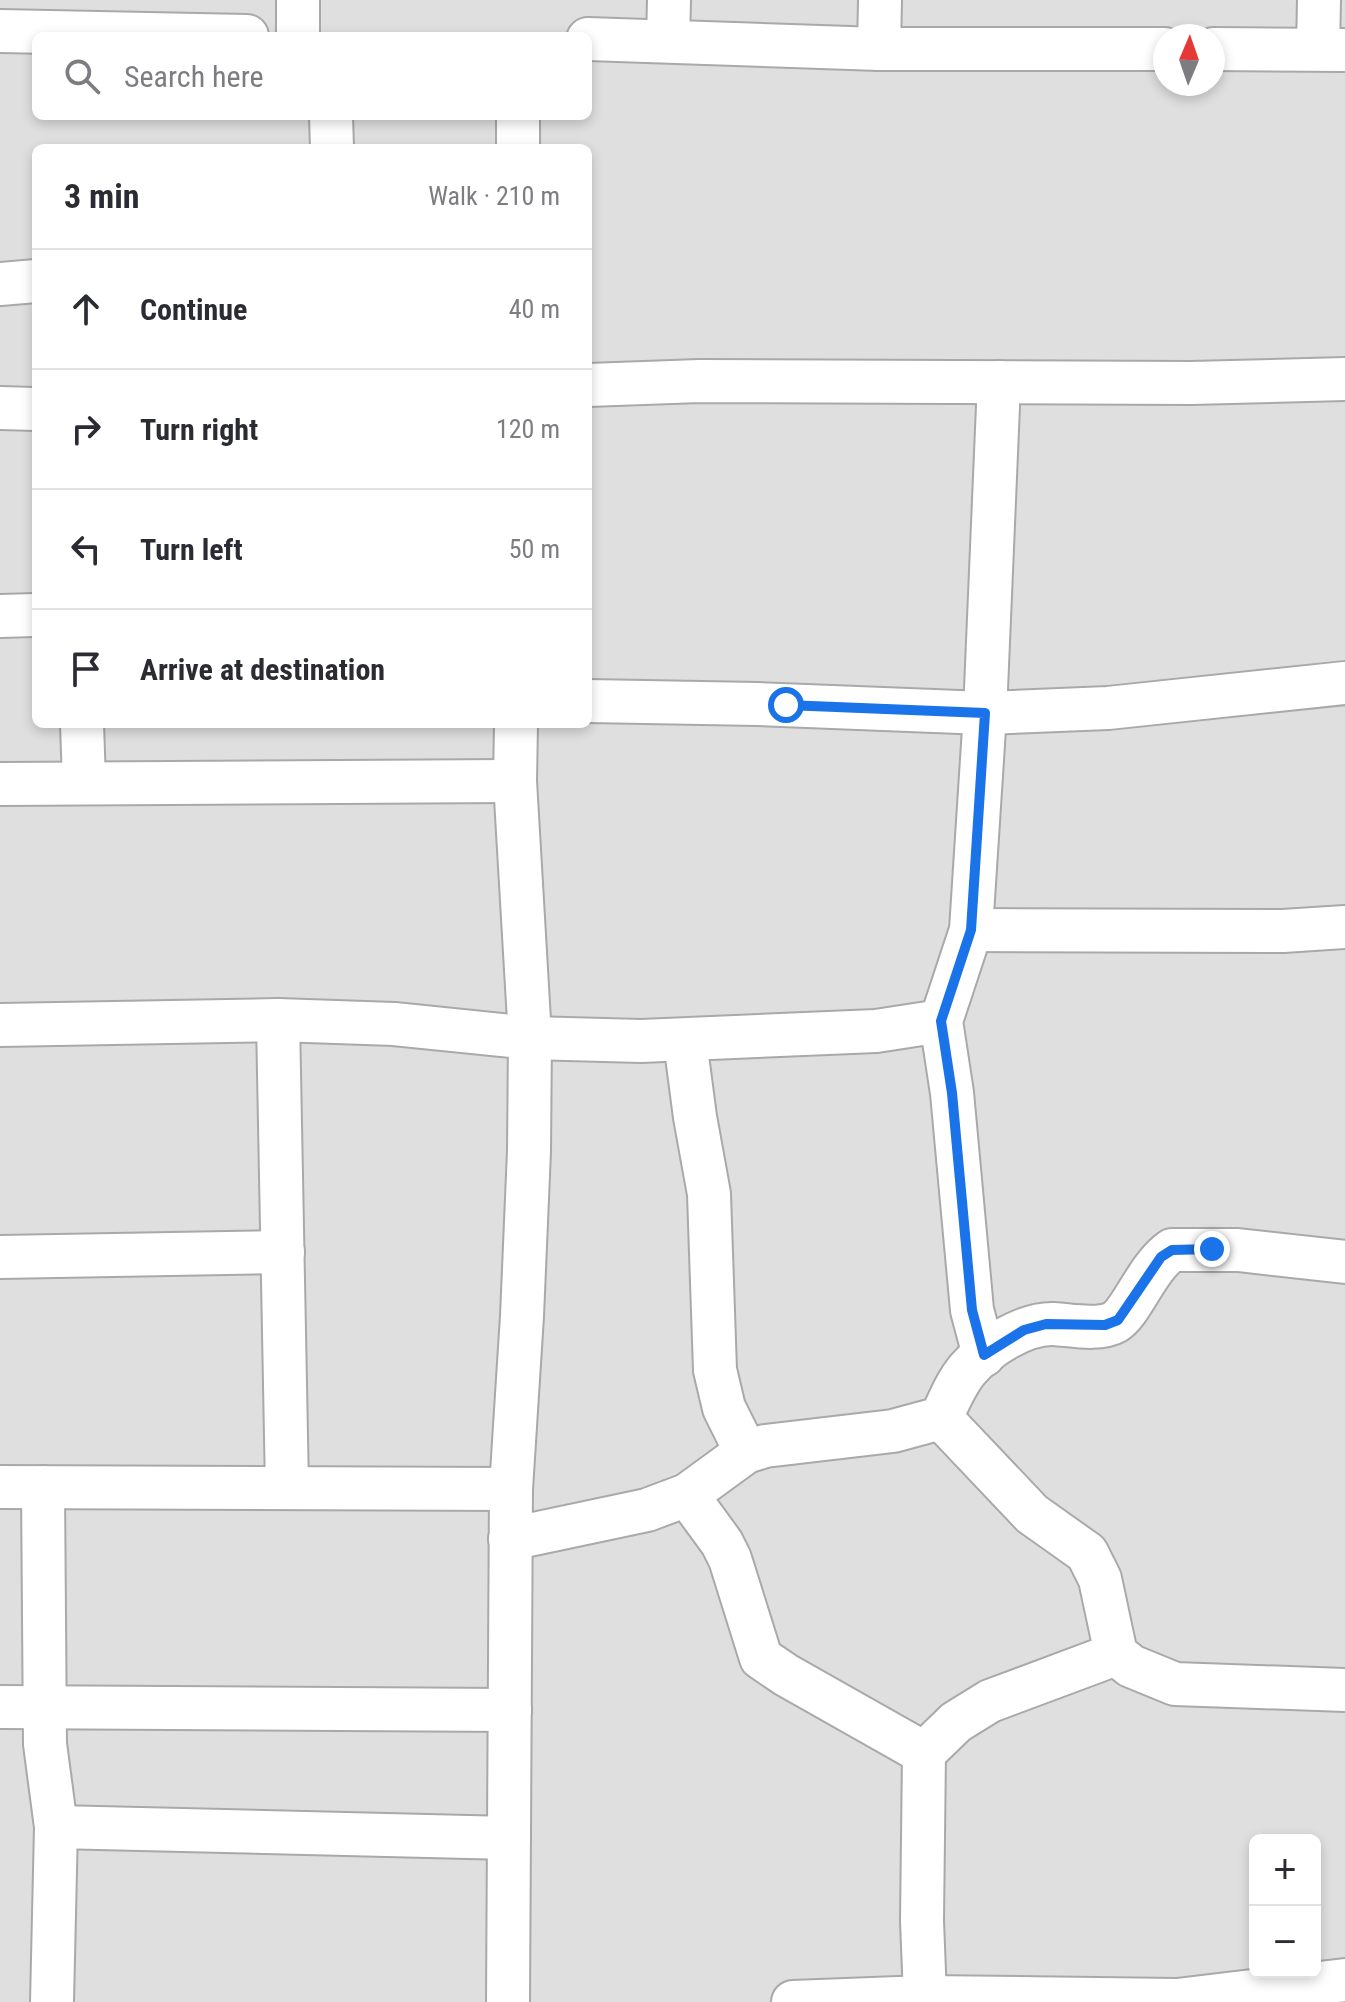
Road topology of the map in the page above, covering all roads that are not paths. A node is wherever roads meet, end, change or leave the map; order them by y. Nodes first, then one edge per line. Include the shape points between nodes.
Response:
1 (298, 0) edge
2 (669, 0) edge
3 (880, 0) edge
4 (1319, 0) edge
5 (0, 31) edge
6 (49, 32) edge
7 (298, 32) edge
8 (592, 39) edge
9 (668, 41) junction
10 (879, 49) junction
11 (1153, 49) edge
12 (1225, 49) edge
13 (1332, 49) edge
14 (331, 120) edge
15 (518, 120) edge
16 (332, 144) edge
17 (518, 144) edge
18 (32, 281) edge
19 (0, 284) edge
20 (1345, 379) edge
21 (999, 382) junction
22 (592, 385) edge
23 (0, 408) edge
24 (32, 409) edge
25 (32, 615) edge
26 (0, 616) edge
27 (1345, 683) edge
28 (592, 701) edge
29 (985, 713) junction
30 (82, 728) edge
31 (516, 728) edge
32 (515, 781) junction
33 (84, 782) junction
34 (0, 784) edge
35 (1345, 927) edge
36 (971, 930) junction
37 (278, 1020) junction
38 (941, 1021) junction
39 (0, 1025) edge
40 (530, 1038) junction
41 (685, 1041) junction
42 (283, 1252) junction
43 (0, 1257) edge
44 (1345, 1262) edge
45 (984, 1355) junction
46 (941, 1418) junction
47 (746, 1452) junction
48 (0, 1487) edge
49 (43, 1487) junction
50 (287, 1488) junction
51 (511, 1489) junction
52 (687, 1495) junction
53 (510, 1539) junction
54 (1116, 1654) junction
55 (1345, 1690) edge
56 (0, 1707) edge
57 (44, 1708) junction
58 (510, 1710) junction
59 (924, 1753) junction
60 (56, 1827) junction
61 (509, 1838) junction
62 (1345, 1980) edge
63 (925, 1997) junction
64 (52, 2002) edge
65 (508, 2002) edge
66 (793, 2002) edge

1 - 7 street
2 - 9 street
3 - 10 street
4 - 13 street
5 - 6 street
8 - 9 street
9 - 10 street
10 - 11 street
12 - 13 street
14 - 16 street
15 - 17 street
18 - 19 street
20 - 21 street
21 - 22 street
21 - 29 street
23 - 24 street
25 - 26 street
27 - 29 street via 1108,708
28 - 29 street
29 - 36 street
30 - 33 street
31 - 32 street
32 - 33 street
32 - 40 street
33 - 34 street
35 - 36 street
36 - 38 street
37 - 39 street
37 - 40 street via 394,1024
37 - 42 street
38 - 41 street via 876,1031
38 - 45 street via 972,1310
40 - 41 street
40 - 51 street via 525,1256
41 - 47 street via 709,1194 715,1370 724,1408
42 - 43 street
42 - 50 street
44 - 45 street via 1238,1250 1172,1250 1152,1268 1118,1320 1105,1325 1046,1324 1024,1330
45 - 46 street via 961,1380
46 - 47 street via 893,1431
46 - 54 street via 1032,1514 1087,1553 1100,1579
47 - 52 street
48 - 49 street
49 - 50 street
49 - 57 street
50 - 51 street
51 - 53 street
52 - 53 street via 647,1510
52 - 59 street via 730,1559 761,1658
53 - 58 street
54 - 55 street via 1175,1684
54 - 59 street via 990,1701 956,1722
56 - 57 street
57 - 58 street
57 - 60 street
58 - 61 street
59 - 63 street
60 - 61 street
60 - 64 street
61 - 65 street
62 - 63 street via 1177,2000
63 - 66 street

